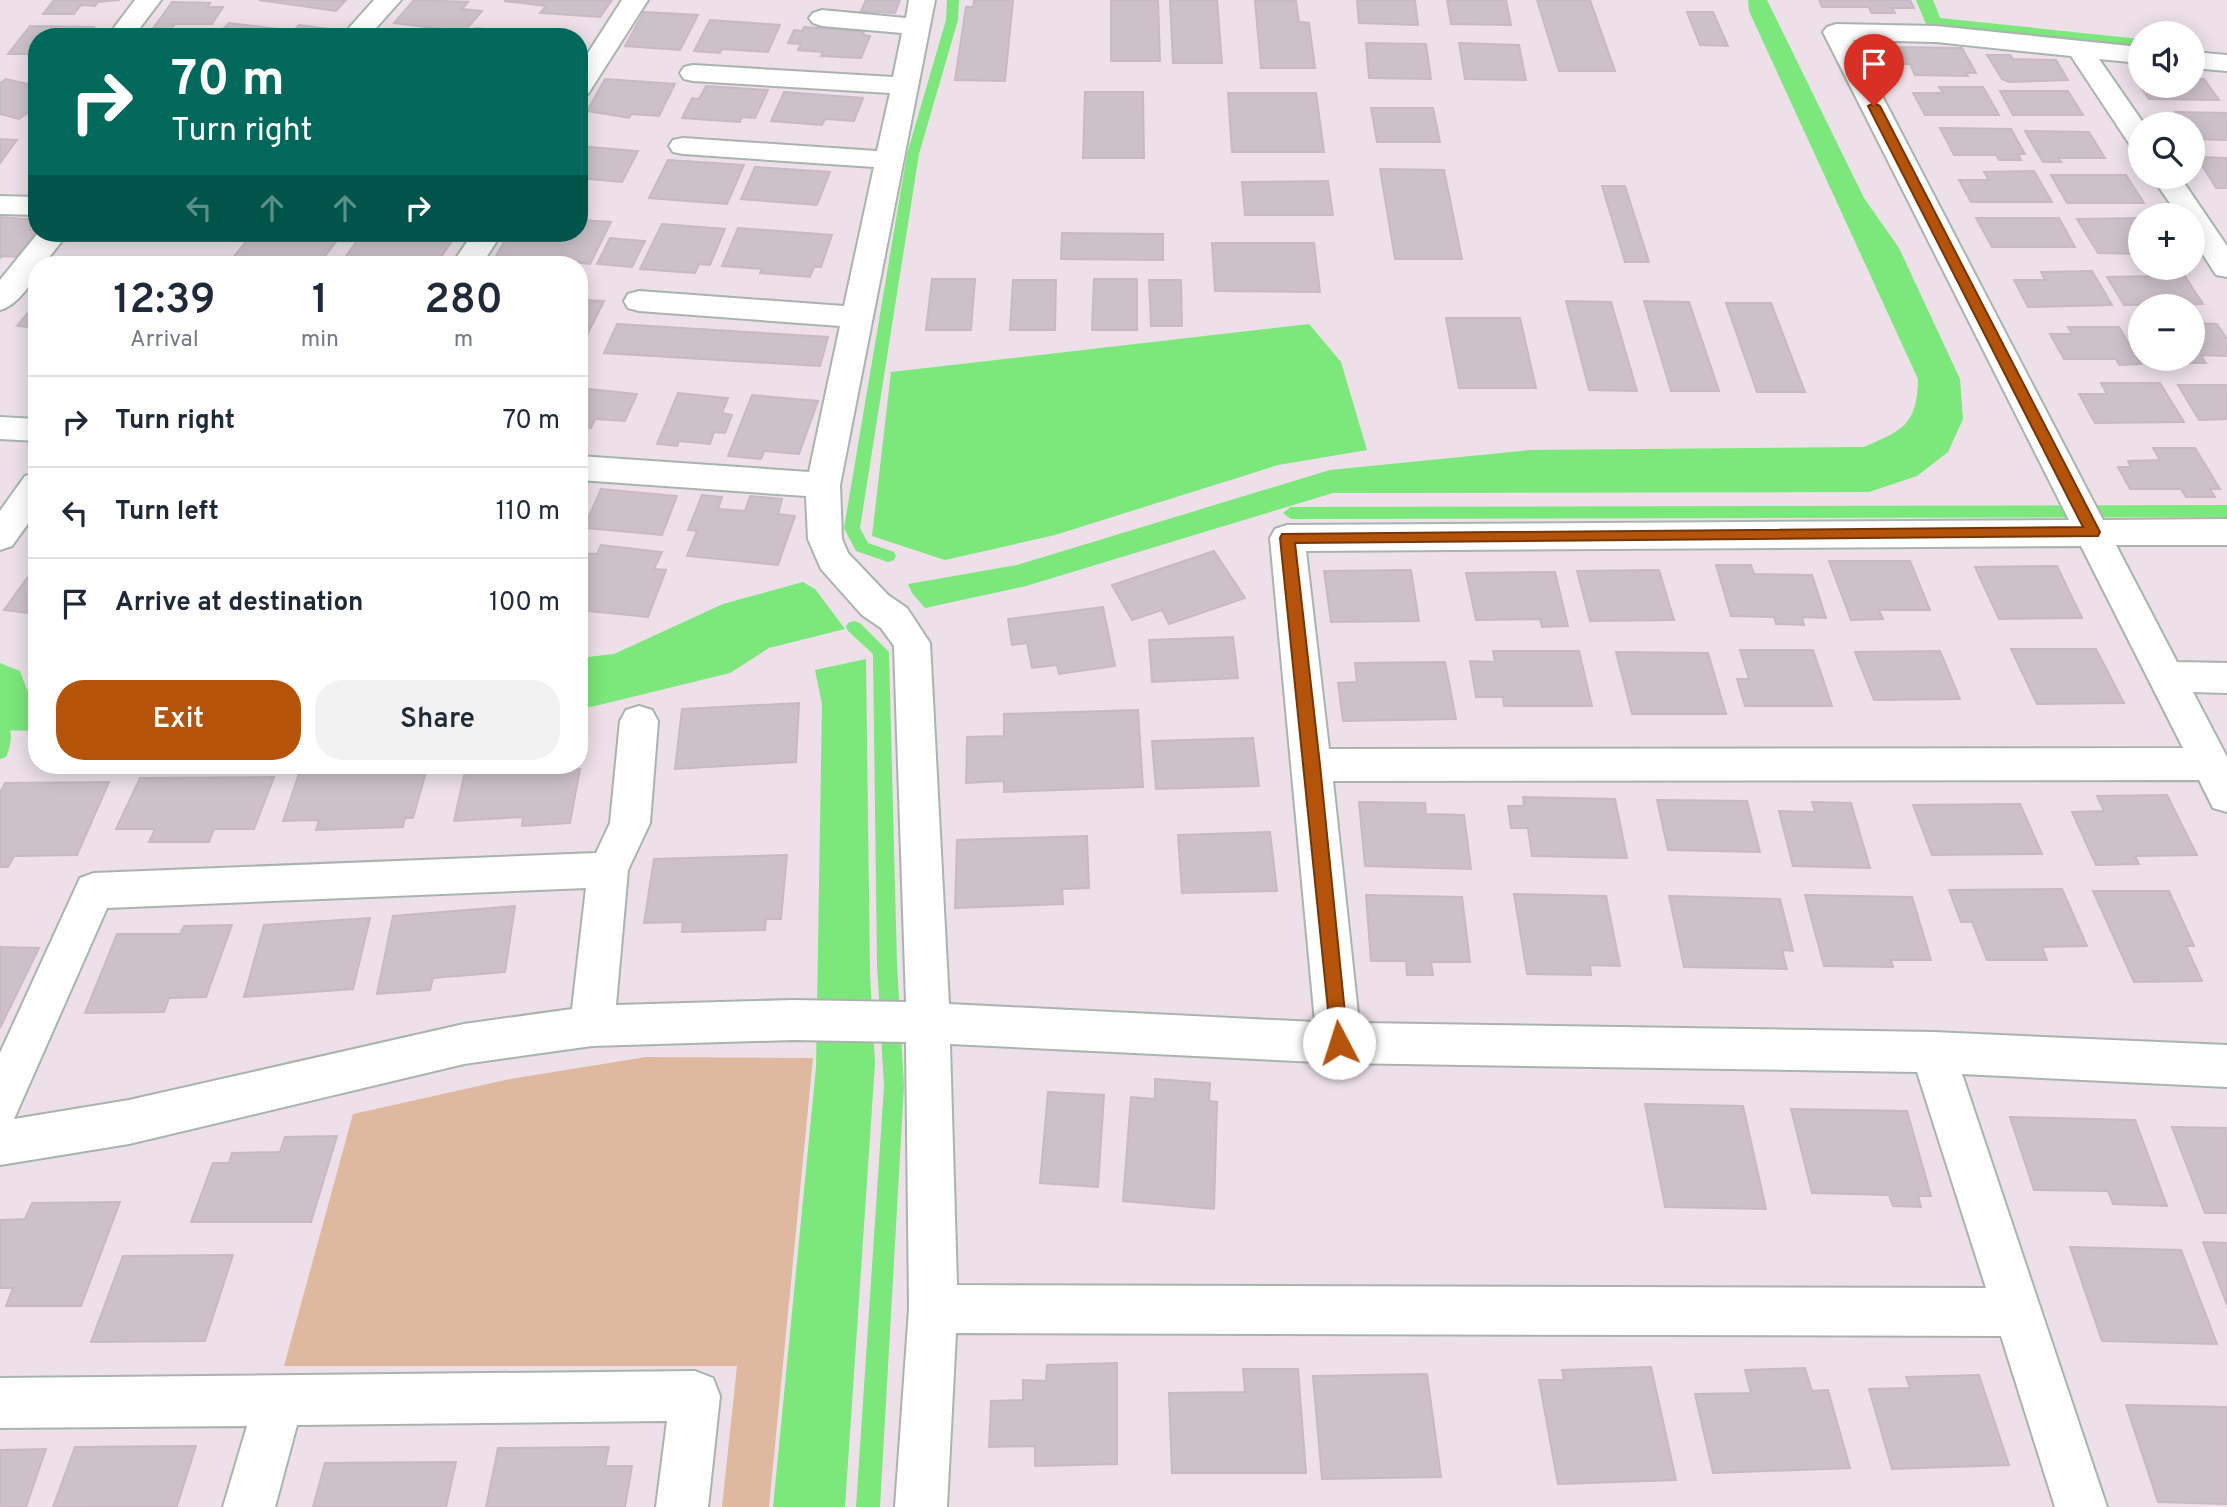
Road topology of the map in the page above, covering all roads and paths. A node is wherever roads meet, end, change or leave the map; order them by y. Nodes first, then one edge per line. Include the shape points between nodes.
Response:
1 (148, 0) edge
2 (388, 0) edge
3 (635, 0) edge
4 (919, 14) edge
5 (822, 18) dead end
6 (127, 28) edge
7 (362, 28) edge
8 (2080, 49) junction
9 (2128, 54) edge
10 (2205, 61) edge
11 (2227, 63) edge
12 (693, 73) dead end
13 (588, 74) edge
14 (905, 86) junction
15 (2128, 121) edge
16 (683, 146) dead end
17 (889, 160) junction
18 (0, 205) edge
19 (28, 206) edge
20 (2205, 235) edge
21 (46, 242) edge
22 (35, 256) edge
23 (28, 265) edge
24 (2227, 268) edge
25 (0, 300) edge
26 (639, 301) dead end
27 (857, 317) junction
28 (0, 428) edge
29 (28, 430) edge
30 (588, 469) edge
31 (823, 485) junction
32 (28, 498) edge
33 (2086, 520) junction
34 (2227, 532) edge
35 (0, 537) edge
36 (2166, 677) junction
37 (2227, 678) edge
38 (639, 721) dead end
39 (1312, 765) junction
40 (2219, 780) edge
41 (608, 870) junction
42 (915, 1023) junction
43 (592, 1026) junction
44 (1339, 1043) junction
45 (1933, 1052) junction
46 (2227, 1066) edge
47 (0, 1103) edge
48 (0, 1143) edge
49 (933, 1309) junction
50 (2016, 1312) junction
51 (279, 1401) junction
52 (0, 1403) edge
53 (248, 1507) edge
54 (682, 1507) edge
55 (921, 1507) edge
56 (2081, 1507) edge

1 - 6 street
2 - 7 street
3 - 13 street
4 - 5 street
4 - 14 street
8 - 9 street
8 - 15 street
8 - 33 street via 1936,34 1836,32
10 - 11 street
12 - 14 street
14 - 17 street
16 - 17 street
17 - 27 street
18 - 19 street
20 - 24 street
21 - 22 street
23 - 25 street
26 - 27 street
27 - 31 street
28 - 29 street
30 - 31 street
31 - 42 street via 825,539 833,560 912,643
32 - 35 street
33 - 34 street
33 - 36 street
33 - 39 street via 1287,538
36 - 37 street
36 - 40 street
38 - 41 street via 630,823
39 - 40 street
39 - 44 street
41 - 43 street
41 - 47 street via 94,891
42 - 43 street via 793,1020
42 - 44 street
42 - 49 street
43 - 48 street via 464,1044 130,1122
44 - 45 street
45 - 46 street
45 - 50 street
49 - 50 street
49 - 55 street
50 - 56 street
51 - 52 street
51 - 53 street
51 - 54 street via 695,1396

